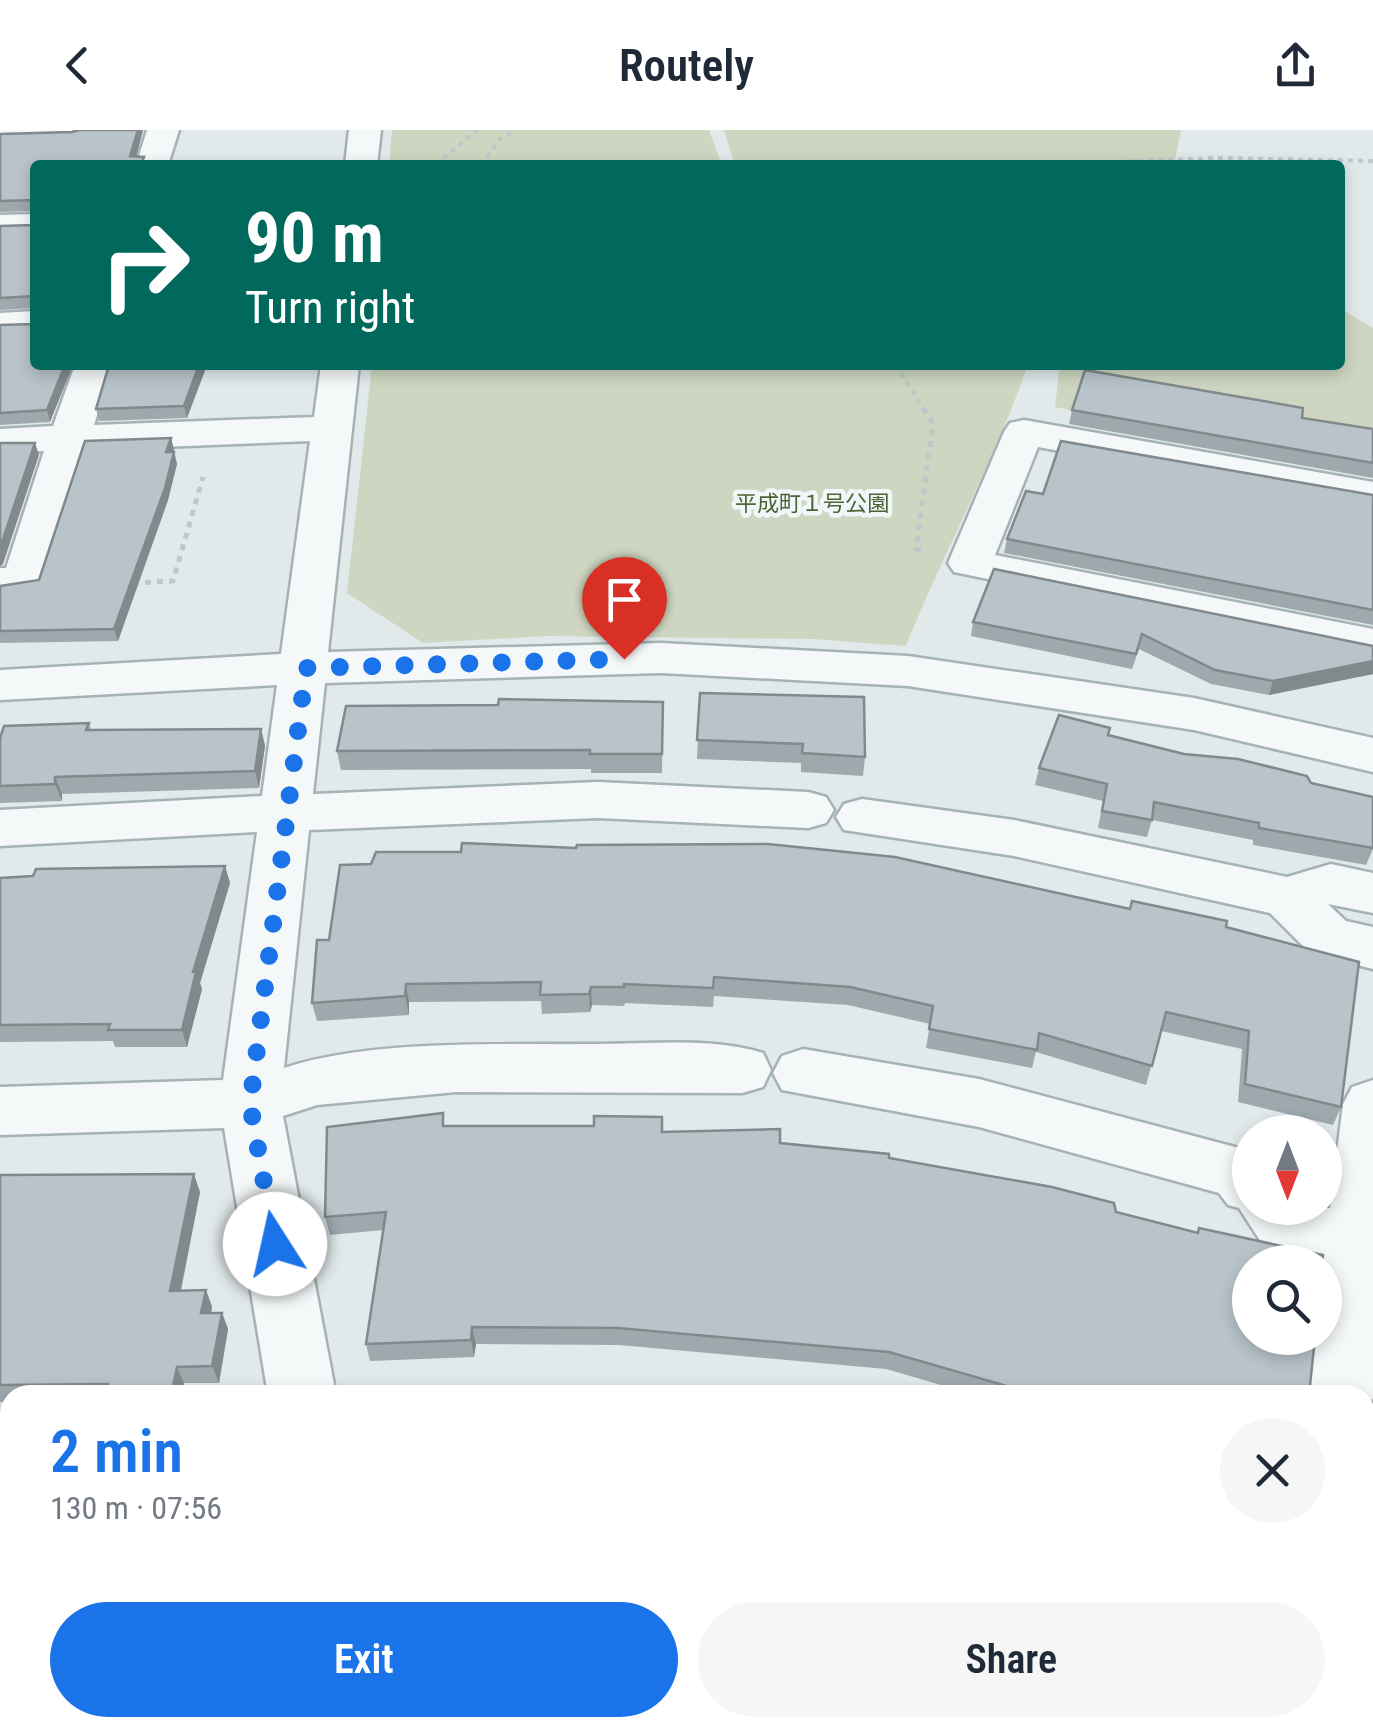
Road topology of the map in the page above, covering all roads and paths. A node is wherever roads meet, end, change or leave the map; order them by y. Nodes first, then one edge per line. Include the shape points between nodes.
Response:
1 (74, 130) edge
2 (163, 130) edge
3 (365, 130) edge
4 (477, 130) edge
5 (516, 130) edge
6 (13, 131) edge
7 (154, 160) edge
8 (362, 160) edge
9 (442, 160) edge
10 (485, 160) edge
11 (1192, 160) edge
12 (1321, 160) edge
13 (1345, 160) edge
14 (1373, 161) edge
15 (30, 224) edge
16 (0, 225) edge
17 (30, 322) edge
18 (0, 324) edge
19 (92, 370) edge
20 (340, 370) edge
21 (899, 370) edge
22 (334, 428) junction
23 (216, 432) junction
24 (69, 438) junction
25 (0, 441) edge
26 (1373, 495) edge
27 (970, 563) junction
28 (0, 582) edge
29 (119, 584) edge
30 (1373, 644) edge
31 (306, 668) junction
32 (0, 685) edge
33 (1373, 756) edge
34 (286, 814) junction
35 (0, 828) edge
36 (1373, 893) edge
37 (1287, 897) junction
38 (1373, 948) edge
39 (250, 1104) junction
40 (1373, 1104) edge
41 (0, 1111) edge
42 (1345, 1170) edge
43 (1232, 1178) edge
44 (1294, 1225) edge
45 (1357, 1243) junction
46 (300, 1385) edge
47 (1341, 1385) edge

1 - 6 street
2 - 7 street
3 - 8 street
4 - 9 path
5 - 10 path
11 - 12 path
13 - 14 path
15 - 16 street
17 - 18 street
19 - 24 street
20 - 22 street
21 - 27 path via 932,424 916,549
22 - 23 street
22 - 31 street
23 - 24 street
23 - 29 path via 173,580
24 - 25 street
24 - 28 street via 24,581
26 - 27 street via 1024,432
27 - 30 street
31 - 32 street
31 - 33 street via 661,658 908,671 1194,714
31 - 34 street
34 - 35 street
34 - 37 street via 598,800 808,810 815,800 838,794 860,806 862,817 1014,838
34 - 39 street
36 - 37 street via 1331,884
37 - 38 street via 1329,938
39 - 41 street
39 - 43 street via 316,1081 456,1069 742,1070 757,1052 776,1050 794,1058 803,1073 979,1102
39 - 46 street
40 - 42 street
42 - 45 street
44 - 45 street
45 - 47 street

